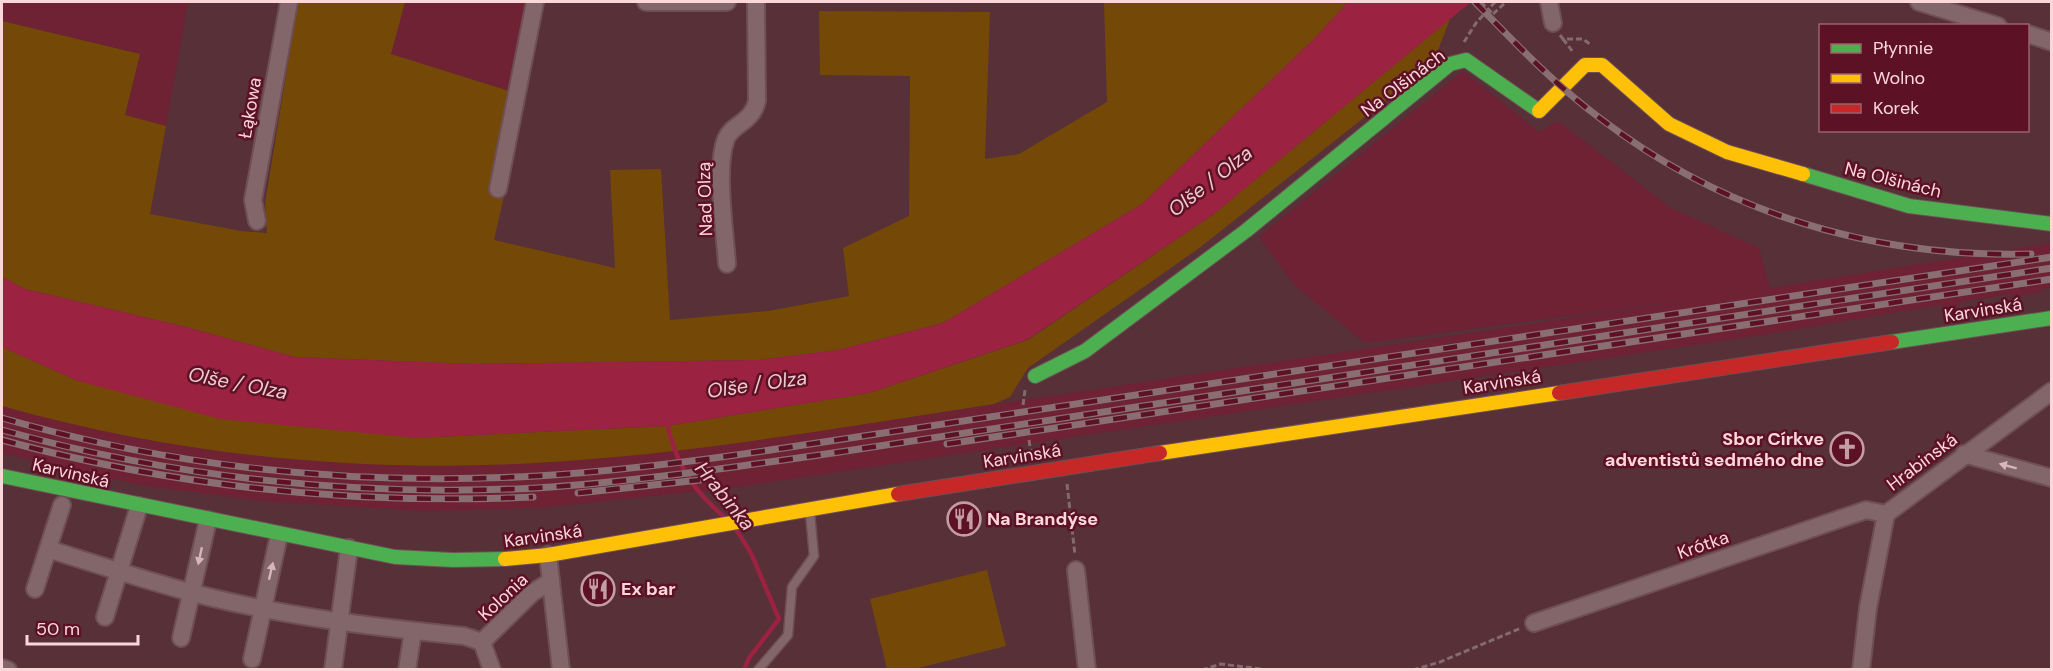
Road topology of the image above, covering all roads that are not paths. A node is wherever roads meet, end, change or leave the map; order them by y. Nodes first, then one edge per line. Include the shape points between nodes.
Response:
1 (289, 2) edge
2 (535, 2) edge
3 (646, 2) edge
4 (727, 2) edge
5 (756, 2) edge
6 (1549, 2) edge
7 (1919, 2) edge
8 (1553, 23) dead end
9 (1991, 24) edge
10 (2029, 34) edge
11 (2052, 42) edge
12 (498, 189) dead end
13 (257, 221) dead end
14 (2052, 224) edge
15 (727, 264) dead end
16 (2052, 318) edge
17 (1035, 376) dead end
18 (2052, 391) edge
19 (1964, 454) junction
20 (2, 476) edge
21 (2052, 478) edge
22 (62, 505) dead end
23 (139, 506) junction
24 (810, 509) junction
25 (1886, 514) junction
26 (208, 520) junction
27 (279, 535) junction
28 (349, 548) junction
29 (48, 549) junction
30 (548, 555) junction
31 (1076, 570) road end
32 (119, 571) junction
33 (552, 581) junction
34 (35, 589) dead end
35 (193, 593) junction
36 (263, 608) junction
37 (105, 617) dead end
38 (339, 621) junction
39 (1534, 623) road end
40 (413, 631) junction
41 (182, 638) dead end
42 (482, 642) junction
43 (252, 658) dead end
44 (2, 668) edge
45 (8, 669) edge
46 (333, 669) edge
47 (407, 669) edge
48 (492, 669) edge
49 (561, 669) edge
50 (758, 669) edge
51 (1087, 669) edge
52 (1862, 669) edge

1 - 13 street, Łąkowa via 254,200
2 - 12 street
3 - 4 street
5 - 15 street, Nad Olzą via 757,101 754,114 727,136 721,157
6 - 8 street
7 - 9 street
10 - 11 street
14 - 17 main road, Na Olšinách via 1909,206 1727,152 1669,124 1602,65 1585,65 1539,111 1466,60 1450,64 1247,230 1085,351
16 - 24 main road, Karvinská
18 - 19 street, Hrabinská
21 -> 19 street
19 - 25 street, Hrabinská
20 - 23 main road, Karvinská
22 - 29 street
23 - 26 main road, Karvinská
23 - 32 street
24 - 30 main road, Karvinská
24 - 50 lane via 814,556 792,587 788,635
25 - 39 street, Krótka via 1866,510
25 - 52 street, Hrabinská via 1868,608
26 - 27 main road, Karvinská
26 -> 35 street
27 - 28 main road, Karvinská
36 -> 27 street
28 - 30 main road, Karvinská via 436,561 494,561
28 - 38 street
29 - 32 street, Kolonia
29 - 34 street
30 - 33 street
31 - 51 street
32 - 35 street, Kolonia
32 - 37 street
33 - 42 street, Kolonia via 532,593
33 - 49 street
35 - 36 street, Kolonia
35 - 41 street
36 - 38 street, Kolonia
36 - 43 street
38 - 40 street, Kolonia
38 - 46 street
40 - 42 street, Kolonia via 464,636
40 - 47 street
42 - 48 street, Kolonia
44 - 45 street

